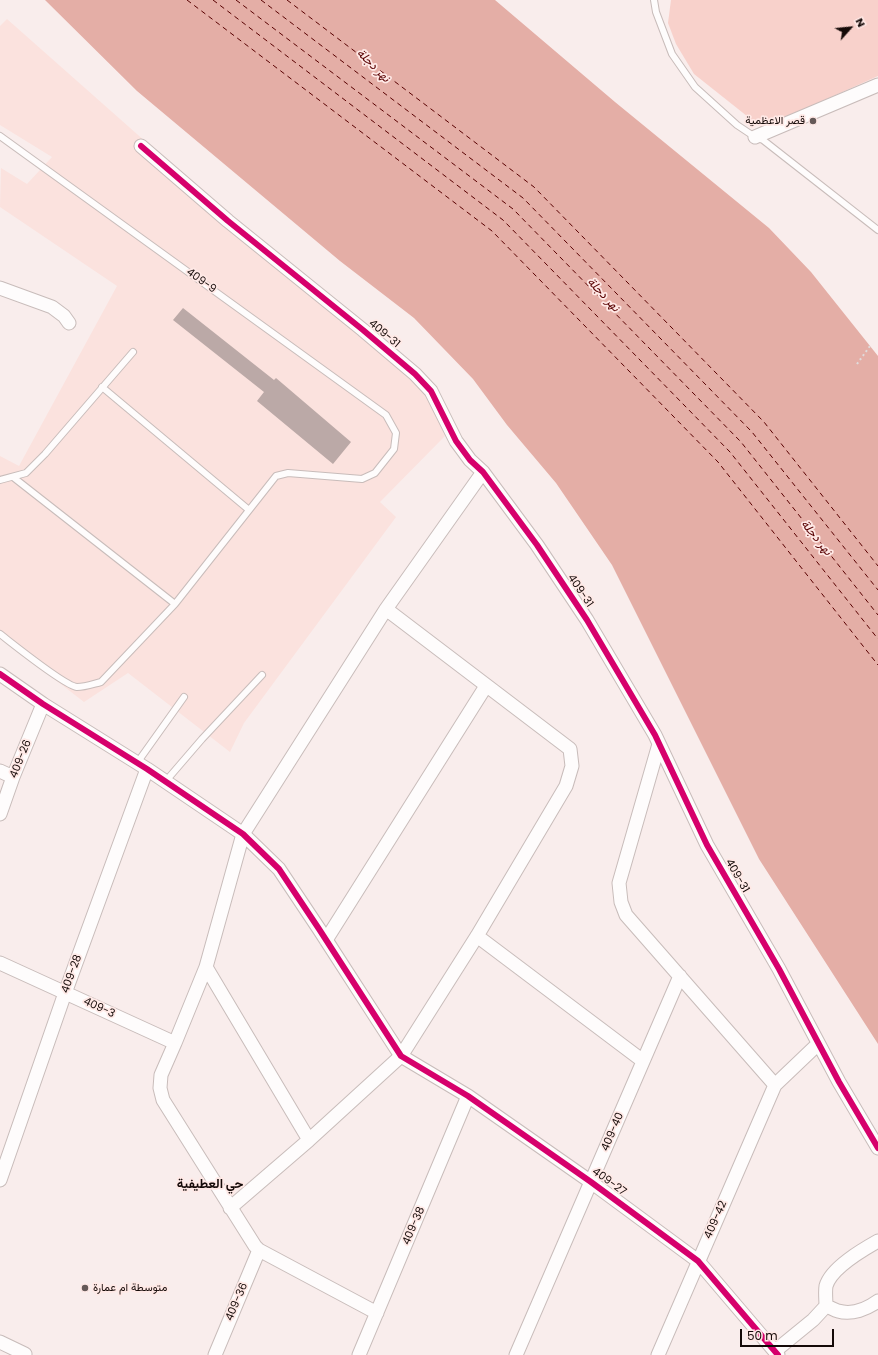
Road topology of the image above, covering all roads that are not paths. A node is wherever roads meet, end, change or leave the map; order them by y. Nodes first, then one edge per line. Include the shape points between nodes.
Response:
1 (654, 0) edge
2 (878, 85) edge
3 (0, 136) edge
4 (756, 137) junction
5 (141, 146) dead end
6 (878, 230) edge
7 (0, 288) edge
8 (69, 323) dead end
9 (133, 352) dead end
10 (102, 387) junction
11 (483, 472) junction
12 (13, 477) junction
13 (0, 480) edge
14 (249, 510) junction
15 (175, 604) junction
16 (386, 609) junction
17 (0, 634) edge
18 (0, 674) edge
19 (262, 675) dead end
20 (486, 686) junction
21 (184, 697) dead end
22 (43, 704) junction
23 (659, 744) junction
24 (142, 766) junction
25 (0, 771) edge
26 (13, 777) junction
27 (165, 782) junction
28 (0, 814) edge
29 (243, 834) junction
30 (477, 936) junction
31 (326, 940) junction
32 (0, 962) edge
33 (206, 967) junction
34 (680, 976) junction
35 (65, 992) junction
36 (175, 1044) junction
37 (818, 1044) junction
38 (401, 1056) junction
39 (643, 1061) junction
40 (775, 1085) junction
41 (468, 1096) junction
42 (309, 1140) junction
43 (878, 1148) edge
44 (0, 1180) edge
45 (591, 1182) junction
46 (230, 1208) junction
47 (878, 1241) edge
48 (259, 1250) junction
49 (698, 1261) junction
50 (878, 1301) edge
51 (826, 1306) junction
52 (377, 1313) junction
53 (0, 1342) edge
54 (776, 1353) edge
55 (25, 1354) dead end
56 (215, 1355) edge
57 (359, 1355) edge
58 (516, 1355) edge
59 (658, 1355) edge

1 - 4 lane via 672,54 695,87 737,125
2 - 4 street
3 - 14 lane, 409-9 via 386,415 396,433 394,449 376,473 362,479 288,473 276,476
4 - 6 lane via 764,140
5 - 11 street, 409-31 via 228,221 416,374 431,391 456,442
7 - 8 street via 52,307
9 - 10 lane
10 - 12 lane via 46,454 26,473
10 - 14 lane
11 - 16 street
11 - 23 street, 409-31 via 537,545 587,620
12 - 13 lane
12 - 15 lane
14 - 15 lane
15 - 17 lane via 101,682 86,686 75,687 63,681
16 - 20 street
16 - 29 street
18 - 22 street
19 - 27 lane
20 - 30 street via 570,749 572,766 566,786
20 - 31 street
21 - 24 lane
22 - 24 street
22 - 26 street, 409-26
23 - 34 street via 619,882 621,902 626,915
23 - 37 street, 409-31 via 707,845 779,969
24 - 27 street
24 - 35 street, 409-28
25 - 26 street
26 - 28 street, 409-26
27 - 29 street
29 - 31 street via 279,869
29 - 33 street
30 - 38 street
30 - 39 street
31 - 38 street
32 - 35 street, 409-3
33 - 36 street
33 - 42 street
34 - 39 street, 409-40
34 - 40 street
35 - 36 street, 409-3
35 - 44 street, 409-28
36 - 46 street via 161,1075 160,1088 163,1100
37 - 40 street
37 - 43 street, 409-31
38 - 41 street, 409-27
38 - 42 street
39 - 45 street, 409-40
40 - 49 street, 409-42
41 - 45 street, 409-27
41 - 52 street, 409-38
42 - 46 street
45 - 49 street, 409-27
45 - 58 street, 409-40
46 - 48 street via 251,1242
47 - 51 street via 832,1274 826,1287
48 - 52 street
48 - 56 street, 409-36
49 - 54 street, 409-27
49 - 59 street, 409-42
50 - 51 street via 854,1312 838,1311
51 - 54 street
52 - 57 street, 409-38
53 - 55 street

